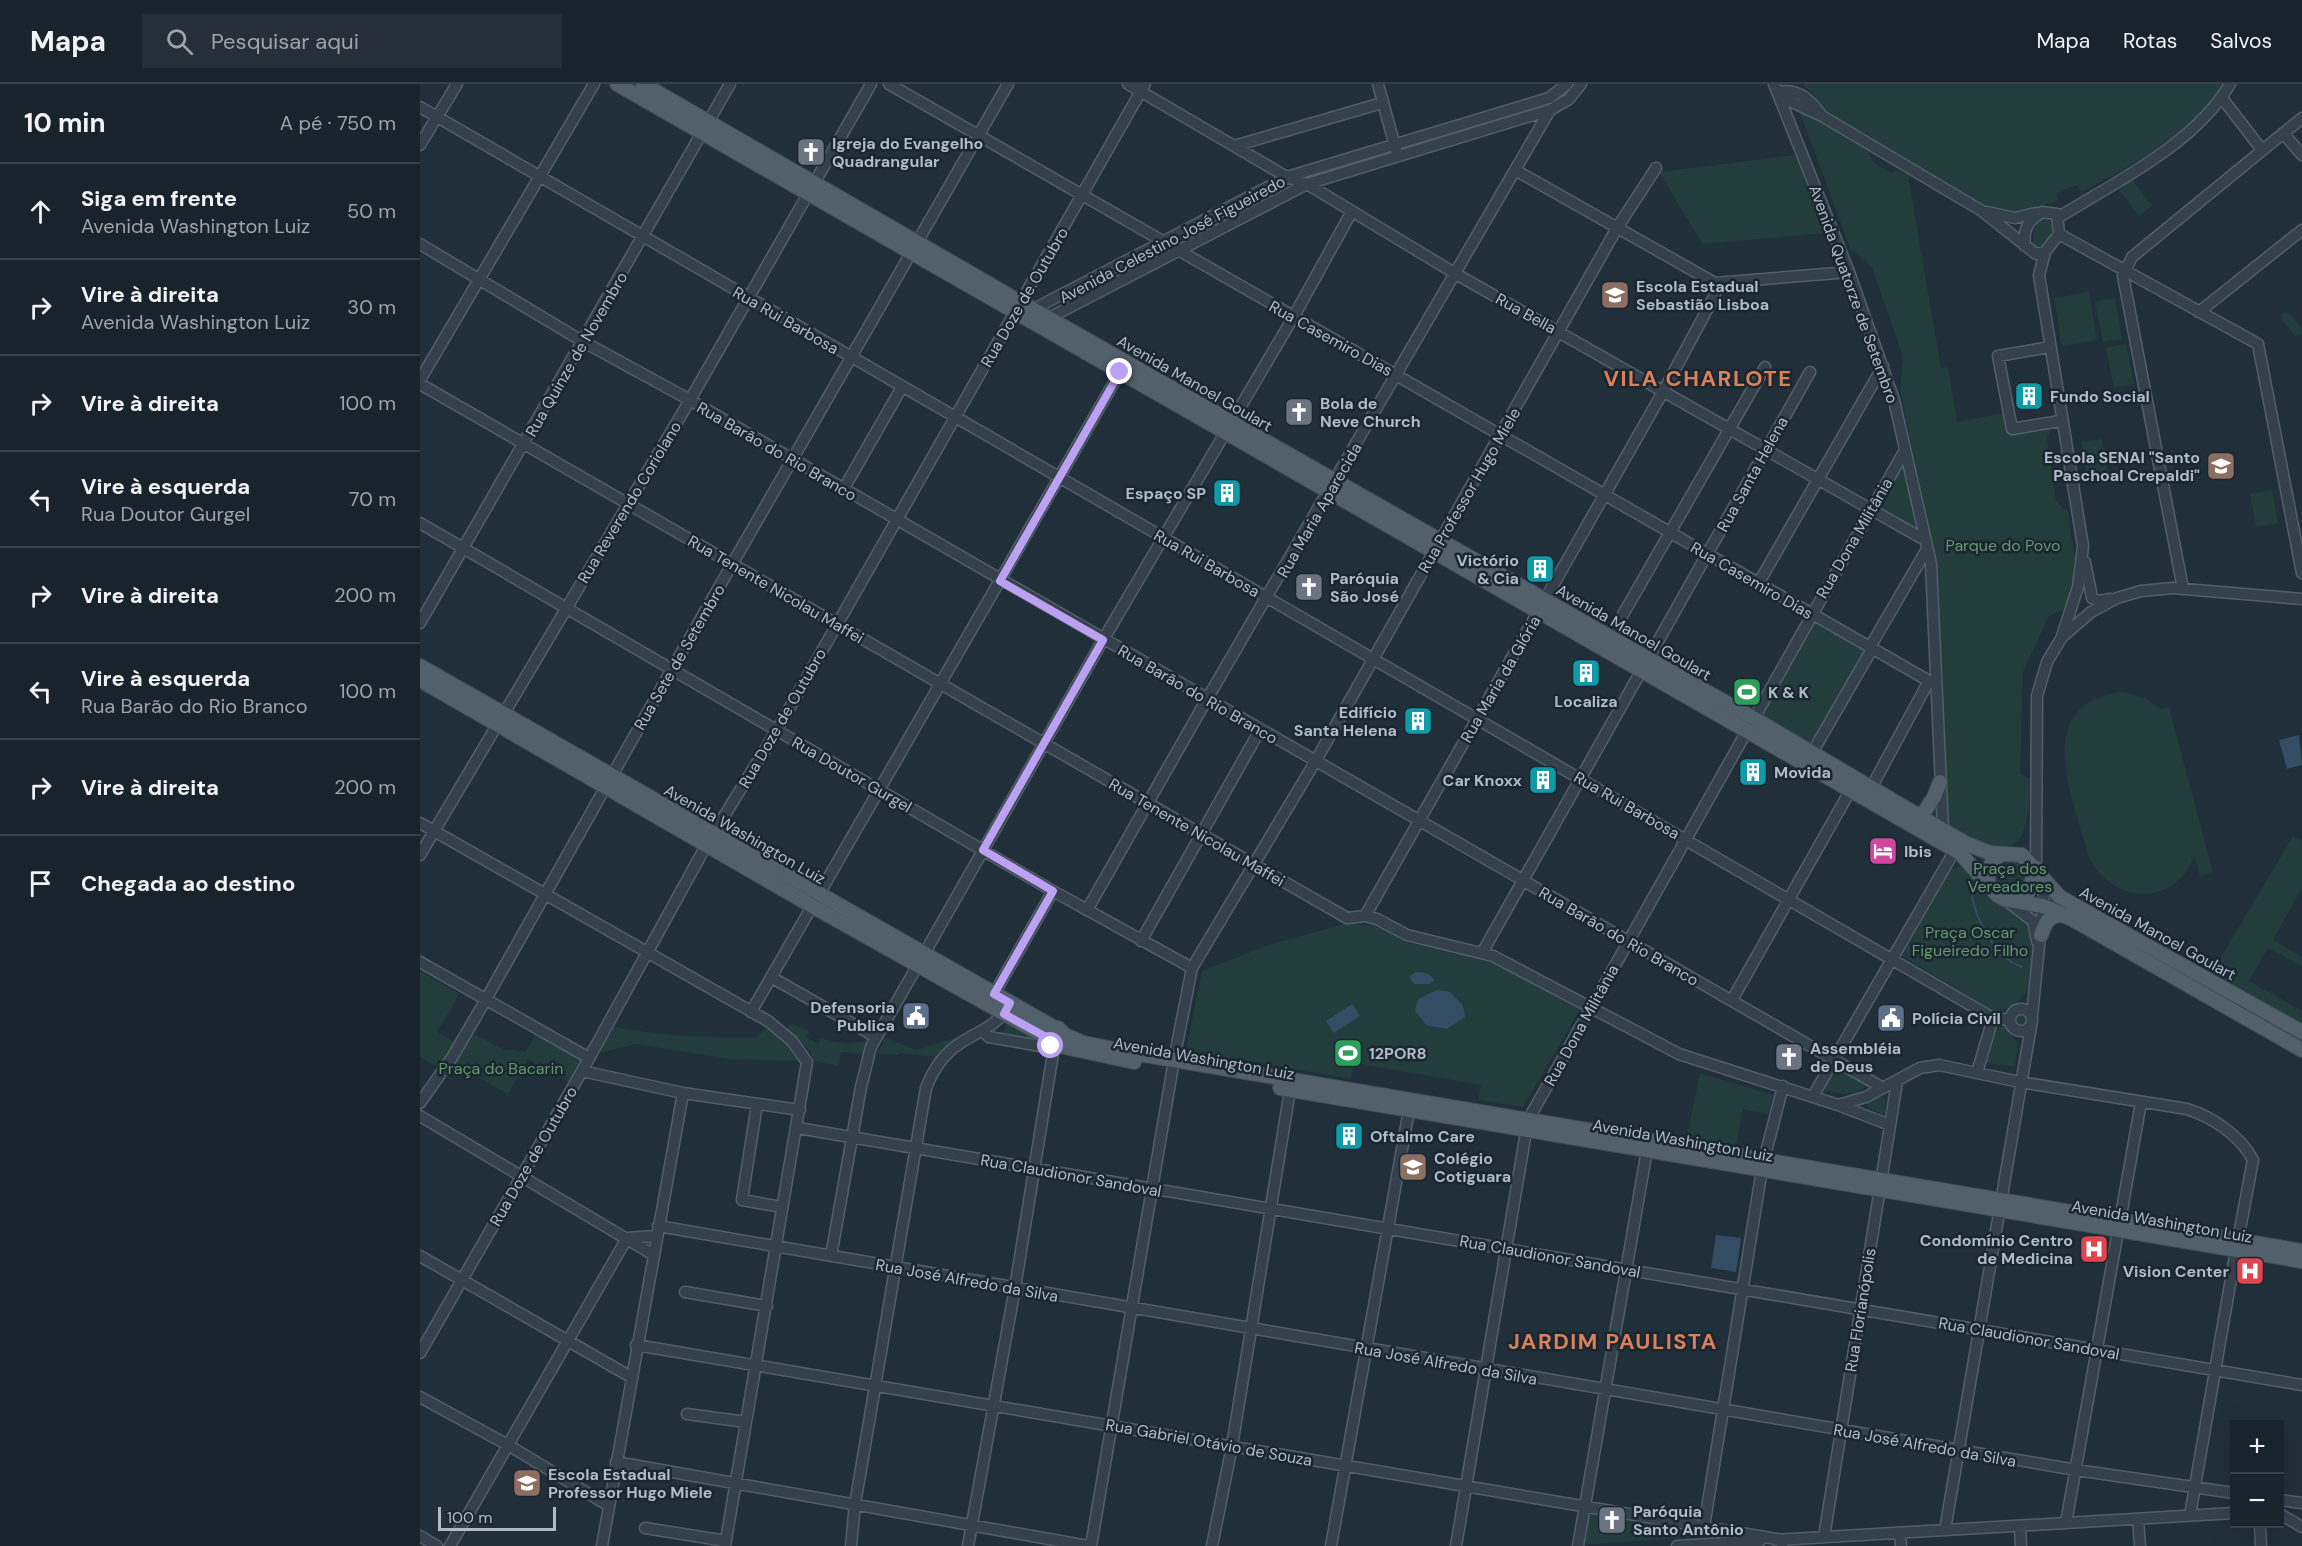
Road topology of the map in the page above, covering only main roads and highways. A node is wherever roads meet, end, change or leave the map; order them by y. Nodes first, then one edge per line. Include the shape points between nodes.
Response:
1 (617, 84) edge
2 (643, 84) edge
3 (705, 127) junction
4 (1040, 318) junction
5 (1228, 428) junction
6 (1332, 487) junction
7 (420, 666) edge
8 (420, 680) edge
9 (501, 721) junction
10 (1940, 782) road end
11 (1921, 817) junction
12 (1943, 830) junction
13 (1951, 848) junction
14 (2002, 854) junction
15 (2036, 868) junction
16 (1991, 889) junction
17 (2009, 899) junction
18 (2064, 915) junction
19 (2041, 935) road end
20 (922, 960) junction
21 (1007, 1008) junction
22 (2302, 1032) edge
23 (2302, 1050) edge
24 (1291, 1085) junction
25 (1527, 1125) junction
26 (1763, 1165) junction
27 (2237, 1245) junction
28 (2302, 1251) edge
29 (2302, 1261) edge

1 - 3 main road, Avenida Manoel Goulart
2 - 3 main road, Avenida Manoel Goulart
3 - 4 main road, Avenida Manoel Goulart
4 - 5 main road, Avenida Manoel Goulart
4 - 5 main road, Avenida Manoel Goulart via 1120,372
5 - 6 main road, Avenida Manoel Goulart
6 - 11 main road, Avenida Manoel Goulart via 1440,540
6 - 13 main road, Avenida Manoel Goulart via 1433,553
7 - 9 main road, Avenida Washington Luiz
8 - 9 main road, Avenida Washington Luiz
9 - 20 main road, Avenida Washington Luiz
10 - 11 main road
11 - 12 main road, Avenida Manoel Goulart
12 - 13 main road
12 - 14 main road, Avenida Manoel Goulart via 1981,851
13 - 16 main road, Avenida Manoel Goulart via 1976,868
14 - 15 main road, Avenida Manoel Goulart via 2022,855
14 - 16 main road via 1988,871
15 - 17 main road via 2028,892
15 - 22 main road, Avenida Manoel Goulart via 2060,897
16 - 17 main road, Avenida Manoel Goulart
17 - 18 main road, Avenida Manoel Goulart
18 - 19 main road via 2047,920
18 - 23 main road, Avenida Manoel Goulart
20 - 21 main road, Avenida Washington Luiz
20 - 21 main road, Avenida Washington Luiz via 994,994
21 - 24 main road, Avenida Washington Luiz via 1055,1039
24 - 25 main road, Avenida Washington Luiz
24 - 25 main road, Avenida Washington Luiz via 1409,1110
25 - 26 main road, Avenida Washington Luiz
25 - 26 main road, Avenida Washington Luiz via 1647,1150
26 - 27 main road, Avenida Washington Luiz
27 - 28 main road, Avenida Washington Luiz
27 - 29 main road, Avenida Washington Luiz

